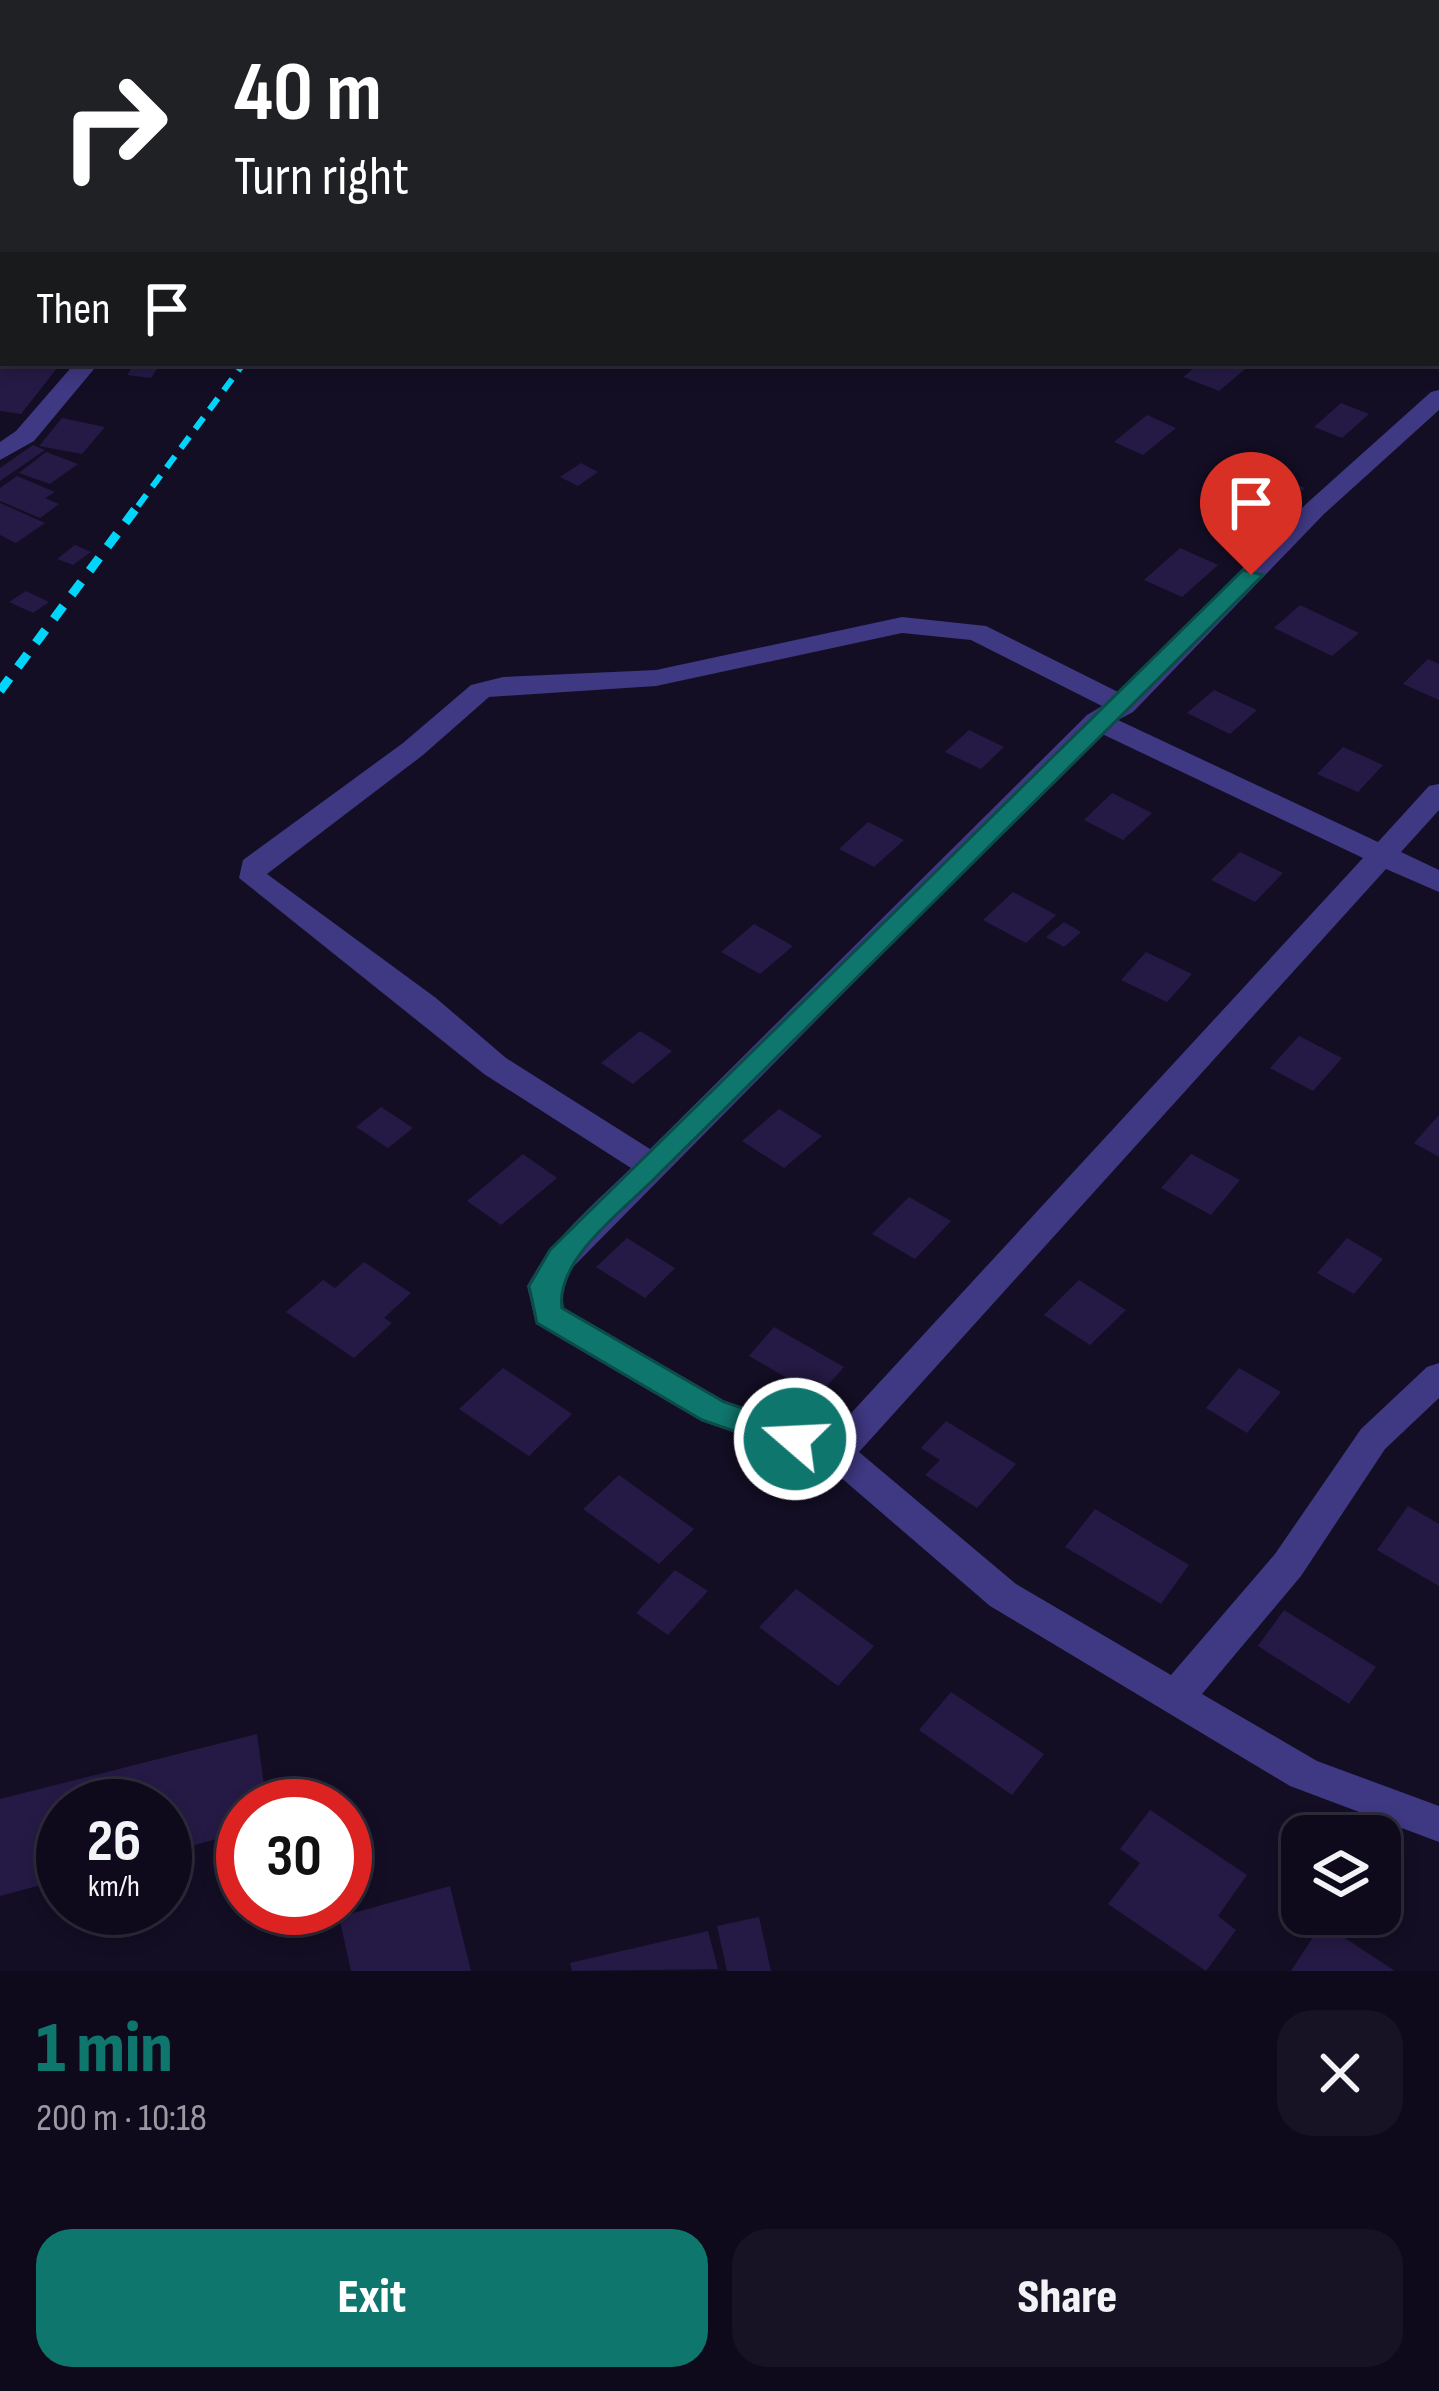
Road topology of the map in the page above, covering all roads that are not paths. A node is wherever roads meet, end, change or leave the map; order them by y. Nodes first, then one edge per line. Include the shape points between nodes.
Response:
1 (84, 366) edge
2 (1439, 398) edge
3 (0, 453) edge
4 (1110, 713) junction
5 (1439, 793) edge
6 (1380, 854) junction
7 (1439, 882) edge
8 (650, 1165) junction
9 (1439, 1377) edge
10 (836, 1453) junction
11 (1175, 1698) junction
12 (1439, 1824) edge

1 - 3 street via 25,436
2 - 4 street
4 - 6 street
4 - 8 street
4 - 8 street via 977,632 902,625 656,678 503,685 480,691 253,867 253,878 295,914 495,1066
5 - 6 street
6 - 7 street
6 - 10 street
8 - 10 street via 560,1258 544,1286 548,1315 713,1411
9 - 11 street via 1372,1439 1288,1565
10 - 11 street via 1003,1595
11 - 12 street via 1304,1774

